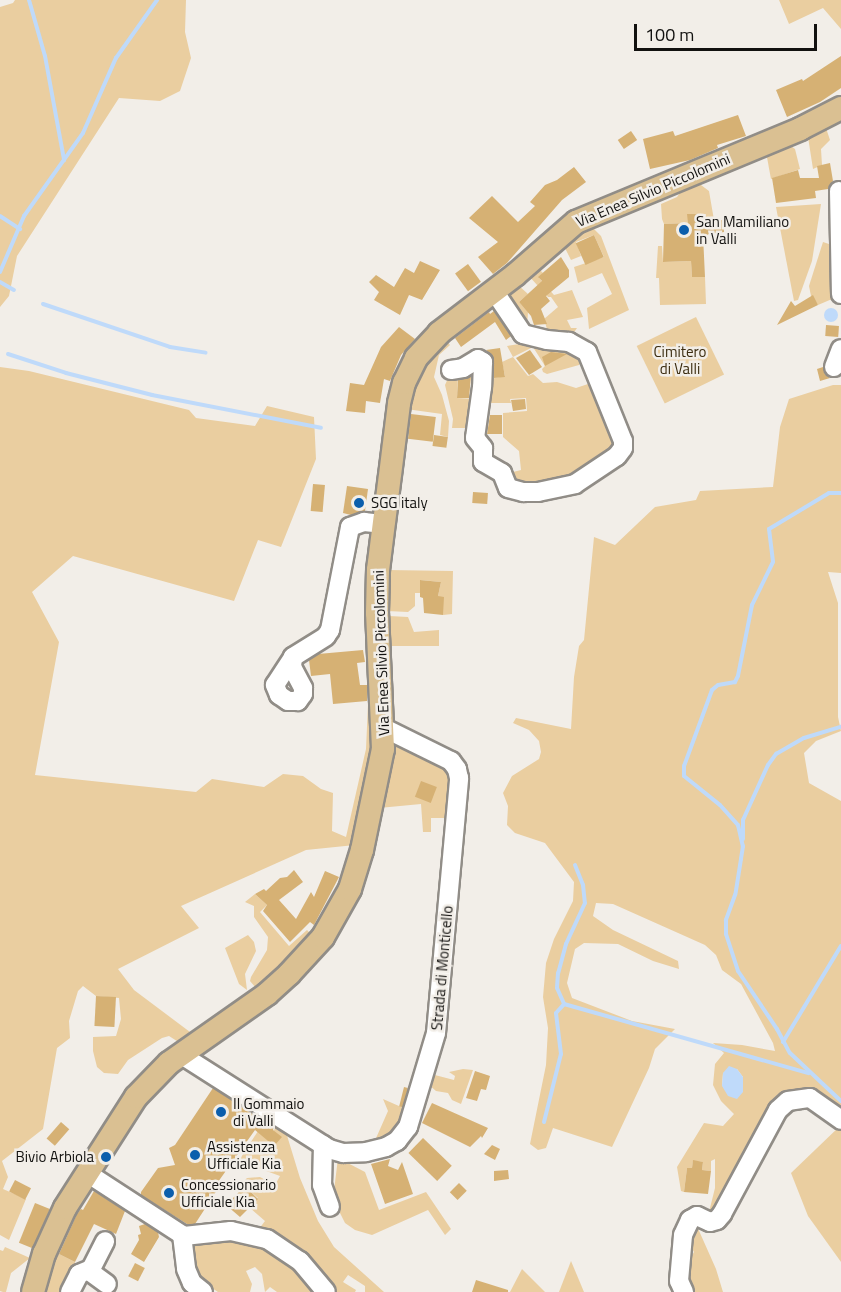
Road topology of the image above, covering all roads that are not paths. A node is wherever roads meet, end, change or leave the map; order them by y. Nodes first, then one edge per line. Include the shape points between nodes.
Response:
1 (841, 108) edge
2 (839, 191) dead end
3 (494, 291) junction
4 (841, 294) edge
5 (841, 349) edge
6 (834, 367) dead end
7 (451, 370) dead end
8 (382, 524) junction
9 (293, 657) dead end
10 (384, 728) junction
11 (180, 1054) junction
12 (841, 1120) edge
13 (323, 1145) junction
14 (87, 1173) junction
15 (330, 1208) dead end
16 (182, 1234) junction
17 (105, 1241) dead end
18 (89, 1271) junction
19 (107, 1284) dead end
20 (33, 1292) edge
21 (70, 1292) edge
22 (203, 1292) edge
23 (326, 1292) edge
24 (684, 1292) edge

1 - 3 main road, Via Enea Silvio Piccolomini via 800,129 580,219
2 - 4 street
3 - 7 street via 523,334 569,342 587,352 623,448 575,484 538,492 508,488 502,473 483,462 483,448 475,438 483,362 478,358 463,368
3 - 8 main road, Via Enea Silvio Piccolomini via 427,345 409,370 397,410
5 - 6 street
8 - 9 street via 364,522 350,527 333,623 326,636
8 - 10 main road, Via Enea Silvio Piccolomini via 377,613
10 - 11 main road, Via Enea Silvio Piccolomini via 362,850 350,889 333,922 313,949 276,986
10 - 13 street, Strada di Monticello via 451,761 459,778 436,1033 408,1127 397,1142 366,1152 343,1153
11 - 13 street, Strada di Monticello
11 - 14 main road, Via Enea Silvio Piccolomini via 136,1097
12 - 24 street via 810,1098 788,1101 778,1110 717,1221 698,1216 690,1220 683,1235 679,1281
13 - 15 street via 322,1185
14 - 16 street
14 - 20 main road, Via Enea Silvio Piccolomini via 44,1254
16 - 22 street via 186,1269 192,1283
16 - 23 street via 231,1231 267,1239 300,1261
17 - 18 street
18 - 19 street
18 - 21 street via 79,1274

